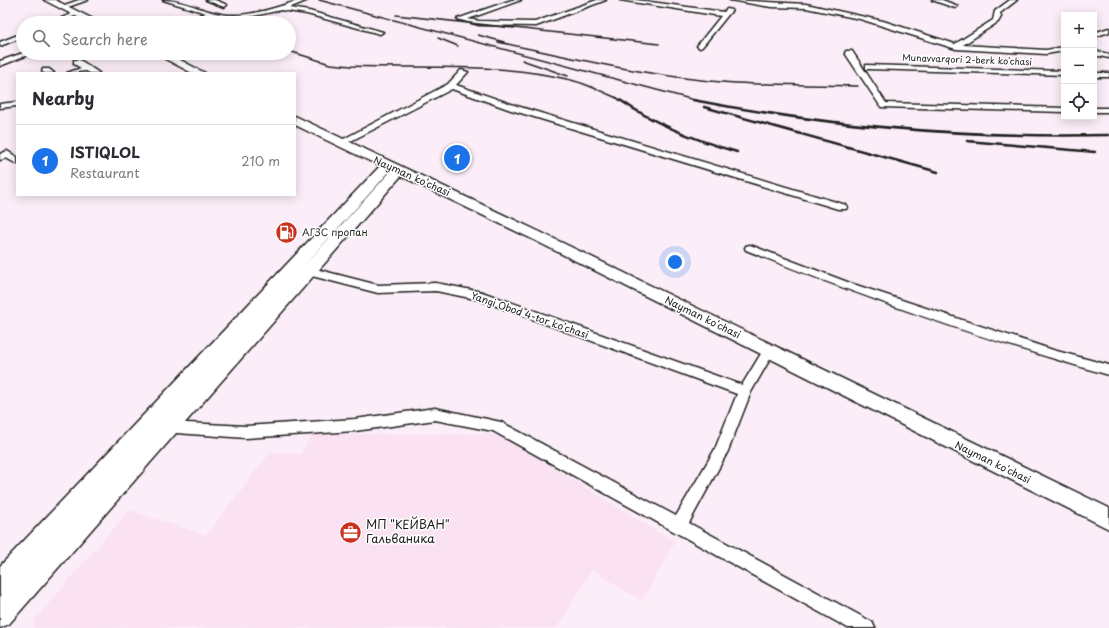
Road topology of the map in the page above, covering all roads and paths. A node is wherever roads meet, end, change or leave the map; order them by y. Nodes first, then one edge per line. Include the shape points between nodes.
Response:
1 (48, 0) edge
2 (85, 0) edge
3 (166, 0) edge
4 (209, 0) edge
5 (305, 0) edge
6 (518, 0) edge
7 (603, 0) edge
8 (623, 0) edge
9 (935, 0) edge
10 (1014, 0) edge
11 (736, 1) edge
12 (224, 5) dead end
13 (955, 6) dead end
14 (62, 7) junction
15 (274, 9) junction
16 (213, 13) junction
17 (76, 14) junction
18 (724, 14) junction
19 (71, 16) edge
20 (80, 16) edge
21 (203, 16) edge
22 (224, 16) edge
23 (244, 16) edge
24 (1109, 30) edge
25 (380, 32) dead end
26 (1097, 34) edge
27 (16, 38) edge
28 (0, 44) edge
29 (700, 46) dead end
30 (956, 47) junction
31 (1061, 50) edge
32 (849, 53) dead end
33 (1097, 54) edge
34 (1109, 56) edge
35 (16, 58) edge
36 (172, 60) edge
37 (77, 62) dead end
38 (0, 64) edge
39 (869, 67) dead end
40 (87, 68) junction
41 (75, 72) edge
42 (94, 72) edge
43 (196, 72) edge
44 (464, 72) dead end
45 (1061, 73) edge
46 (1097, 74) edge
47 (1109, 75) edge
48 (452, 86) junction
49 (16, 104) edge
50 (0, 106) edge
51 (1061, 110) edge
52 (1097, 110) edge
53 (1109, 110) edge
54 (296, 121) edge
55 (340, 143) junction
56 (0, 157) edge
57 (16, 161) edge
58 (394, 167) junction
59 (842, 207) dead end
60 (750, 248) dead end
61 (308, 272) junction
62 (769, 350) junction
63 (1109, 370) edge
64 (745, 391) junction
65 (167, 428) junction
66 (1109, 518) edge
67 (679, 527) junction
68 (0, 583) edge
69 (0, 615) edge
70 (866, 628) edge

1 - 14 main road
2 - 14 street
3 - 16 street
4 - 12 street
5 - 15 street
6 - 7 street via 460,19 479,23 536,24
8 - 18 street
9 - 13 street
10 - 30 street via 996,12 996,21
11 - 18 street
11 - 30 street via 806,6 853,15
14 - 17 main road
15 - 23 street
15 - 25 street via 307,12
16 - 21 street
16 - 22 street
17 - 19 street
17 - 20 main road
18 - 29 street
24 - 26 street
27 - 28 street
30 - 31 street via 1046,52
32 - 51 street via 884,105
33 - 34 street
35 - 38 street
36 - 43 main road
37 - 40 street
39 - 45 street, Munavvarqori 2-berk koʻchasi
40 - 41 street
40 - 42 street
44 - 48 street
46 - 47 street
48 - 55 street
48 - 59 street via 514,108
49 - 50 street
52 - 53 street
54 - 55 main road, Nayman koʻchasi
55 - 58 main road, Nayman koʻchasi
56 - 57 street via 7,154
58 - 61 main road
58 - 62 main road, Nayman koʻchasi
58 - 68 main road
60 - 63 street via 846,286 1052,354
61 - 64 street, Yangi Obod 4-tor koʻchasi via 378,288 436,287 482,296
61 - 65 main road
62 - 64 street
62 - 66 main road, Nayman koʻchasi
64 - 67 street via 721,451
65 - 67 street via 246,432 355,425 435,414 496,426
65 - 69 main road
67 - 70 street

